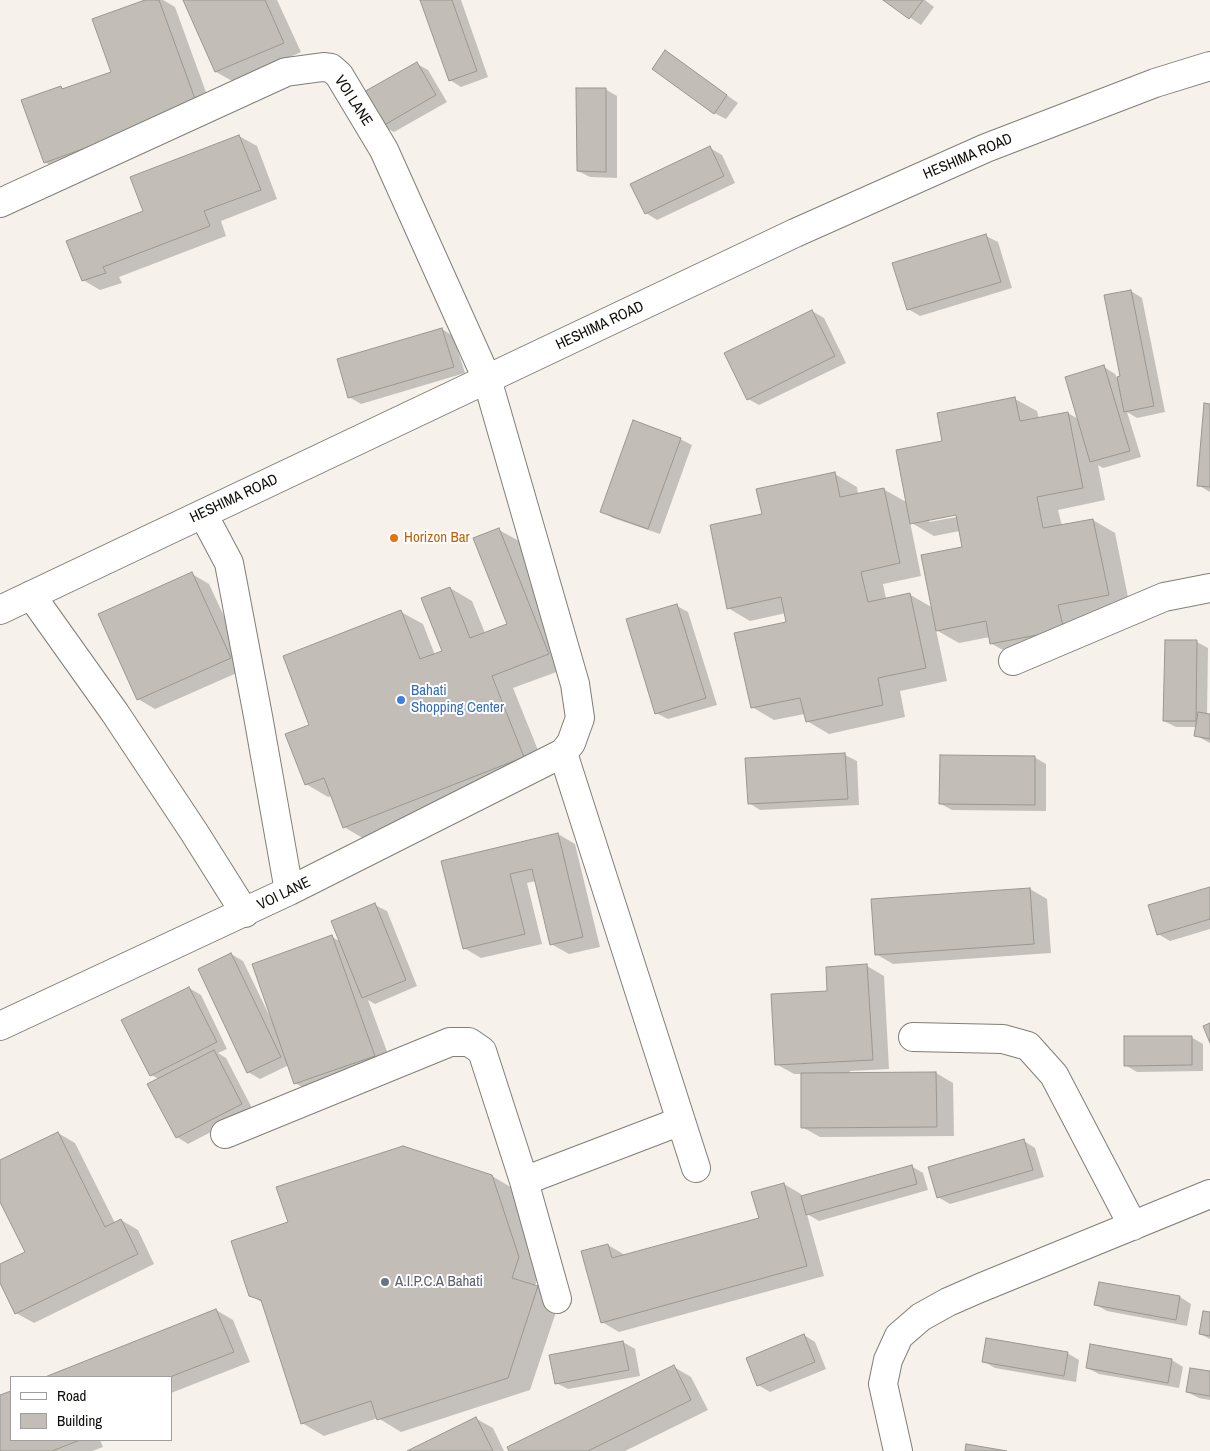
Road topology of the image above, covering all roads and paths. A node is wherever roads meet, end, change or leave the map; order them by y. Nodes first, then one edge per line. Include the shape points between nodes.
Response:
1 (1210, 66) edge
2 (0, 203) edge
3 (487, 379) junction
4 (203, 514) junction
5 (1210, 588) edge
6 (32, 595) junction
7 (0, 610) edge
8 (1013, 662) dead end
9 (563, 753) junction
10 (289, 892) junction
11 (245, 913) junction
12 (0, 1026) edge
13 (913, 1037) dead end
14 (681, 1122) junction
15 (225, 1134) dead end
16 (696, 1168) dead end
17 (524, 1181) junction
18 (1210, 1194) edge
19 (1133, 1226) junction
20 (557, 1299) dead end
21 (898, 1451) edge

1 - 3 street, HESHIMA ROAD via 1155,83 986,148 795,233
2 - 3 street, VOI LANE via 286,72 331,68 339,74 384,150
3 - 4 street, HESHIMA ROAD
3 - 9 street via 575,684 580,718 571,743
4 - 6 street, HESHIMA ROAD
4 - 10 street via 229,563
5 - 8 street via 1164,598
6 - 7 street, HESHIMA ROAD
6 - 11 street via 115,713
9 - 10 street, VOI LANE
9 - 14 street
10 - 11 street, VOI LANE
11 - 12 street, VOI LANE
13 - 19 street via 1003,1039 1028,1046 1054,1075
14 - 16 street
14 - 17 street
15 - 17 street via 450,1042 469,1042 482,1051
17 - 20 street
18 - 19 street
19 - 21 street via 948,1302 921,1317 899,1336 888,1360 883,1384

